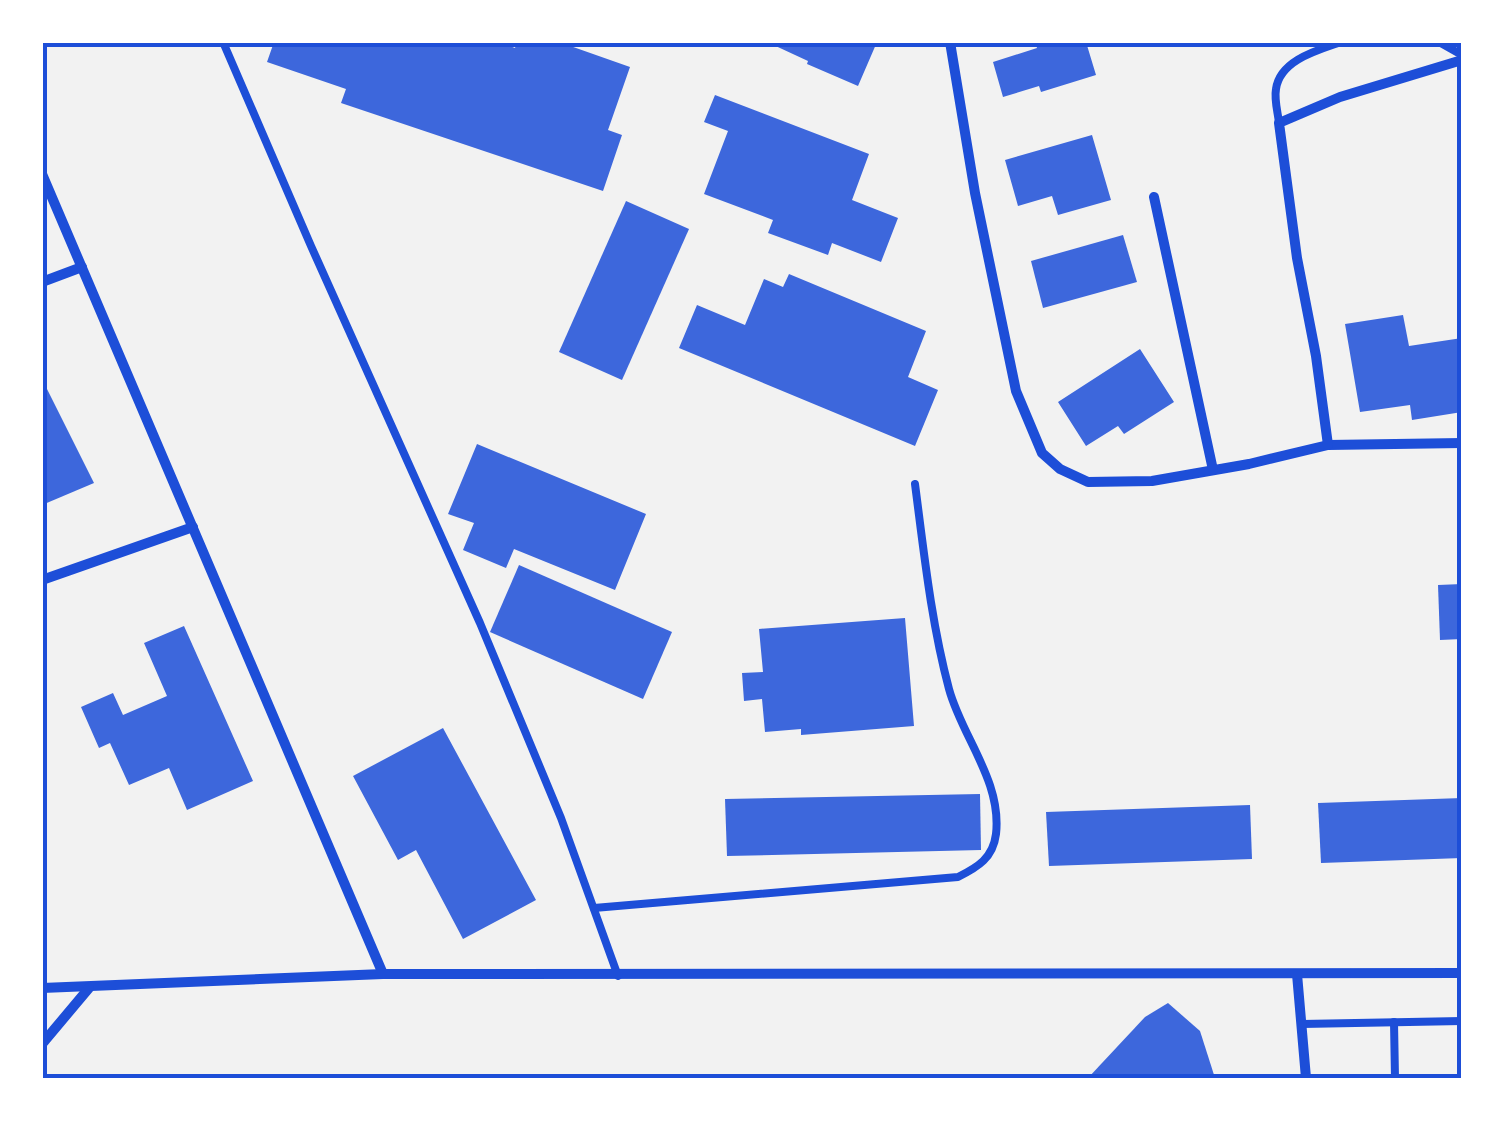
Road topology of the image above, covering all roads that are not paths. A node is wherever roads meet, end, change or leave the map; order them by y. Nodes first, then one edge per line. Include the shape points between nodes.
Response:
1 (950, 42) edge
2 (1341, 42) edge
3 (1438, 42) edge
4 (226, 45) edge
5 (1462, 57) edge
6 (1279, 123) junction
7 (42, 174) edge
8 (1154, 197) dead end
9 (82, 266) junction
10 (42, 282) edge
11 (1462, 443) edge
12 (1328, 446) junction
13 (1213, 470) junction
14 (915, 484) dead end
15 (193, 527) junction
16 (42, 580) edge
17 (594, 908) junction
18 (1462, 973) edge
19 (383, 974) junction
20 (1297, 974) junction
21 (618, 976) junction
22 (42, 988) edge
23 (88, 988) junction
24 (1462, 1021) edge
25 (1394, 1022) junction
26 (1302, 1024) junction
27 (42, 1044) edge
28 (1306, 1078) edge
29 (1395, 1078) edge

1 - 13 street via 1016,391 1042,453 1088,482 1152,481
2 - 6 lane via 1280,76
3 - 5 lane
4 - 17 lane via 480,623
5 - 6 street
6 - 12 street
7 - 9 street
8 - 13 street
9 - 10 street
9 - 15 street
11 - 12 street
12 - 13 street
14 - 17 lane via 950,694 992,796 996,833 986,859 958,877
15 - 16 street
15 - 19 street
17 - 21 lane
18 - 20 street
19 - 21 street
19 - 23 street
20 - 21 street
20 - 26 street
22 - 23 street
23 - 27 street
24 - 25 lane
25 - 26 lane
25 - 29 lane
26 - 28 street

